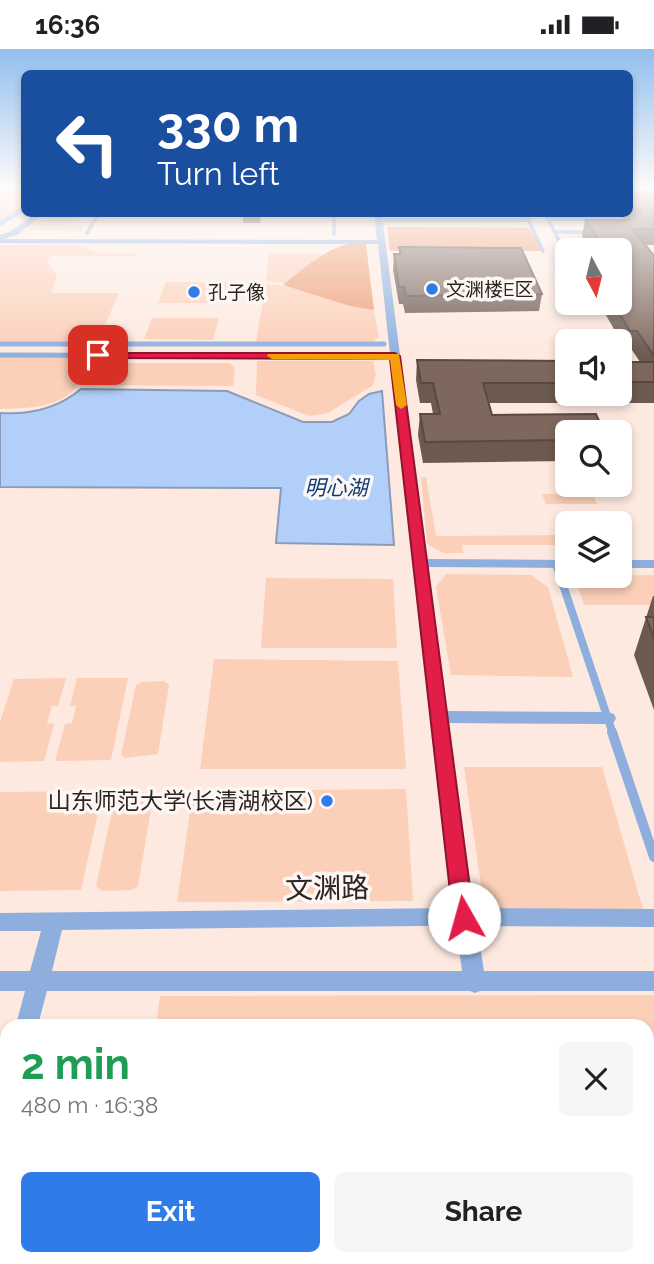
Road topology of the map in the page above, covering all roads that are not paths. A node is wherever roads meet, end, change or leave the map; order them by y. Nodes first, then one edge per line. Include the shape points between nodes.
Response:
1 (382, 245) edge
2 (540, 245) edge
3 (543, 251) dead end
4 (0, 344) edge
5 (384, 344) dead end
6 (0, 355) edge
7 (395, 356) junction
8 (421, 563) junction
9 (555, 564) edge
10 (632, 564) edge
11 (654, 564) edge
12 (569, 588) edge
13 (439, 717) junction
14 (608, 718) junction
15 (654, 857) edge
16 (464, 918) junction
17 (654, 918) edge
18 (0, 922) edge
19 (54, 922) junction
20 (0, 981) edge
21 (39, 981) junction
22 (654, 982) edge
23 (475, 983) junction
24 (29, 1019) edge

1 - 7 street
2 - 3 lane
4 - 5 lane
6 - 7 lane
7 - 8 street
8 - 9 street
8 - 13 street
10 - 11 street
12 - 14 lane
13 - 14 street
13 - 16 street
14 - 15 lane
16 - 17 street, 文渊路
16 - 19 street, 文渊路
16 - 23 street
18 - 19 street, 文渊路
19 - 21 street
20 - 21 street
21 - 23 street
21 - 24 street
22 - 23 street

